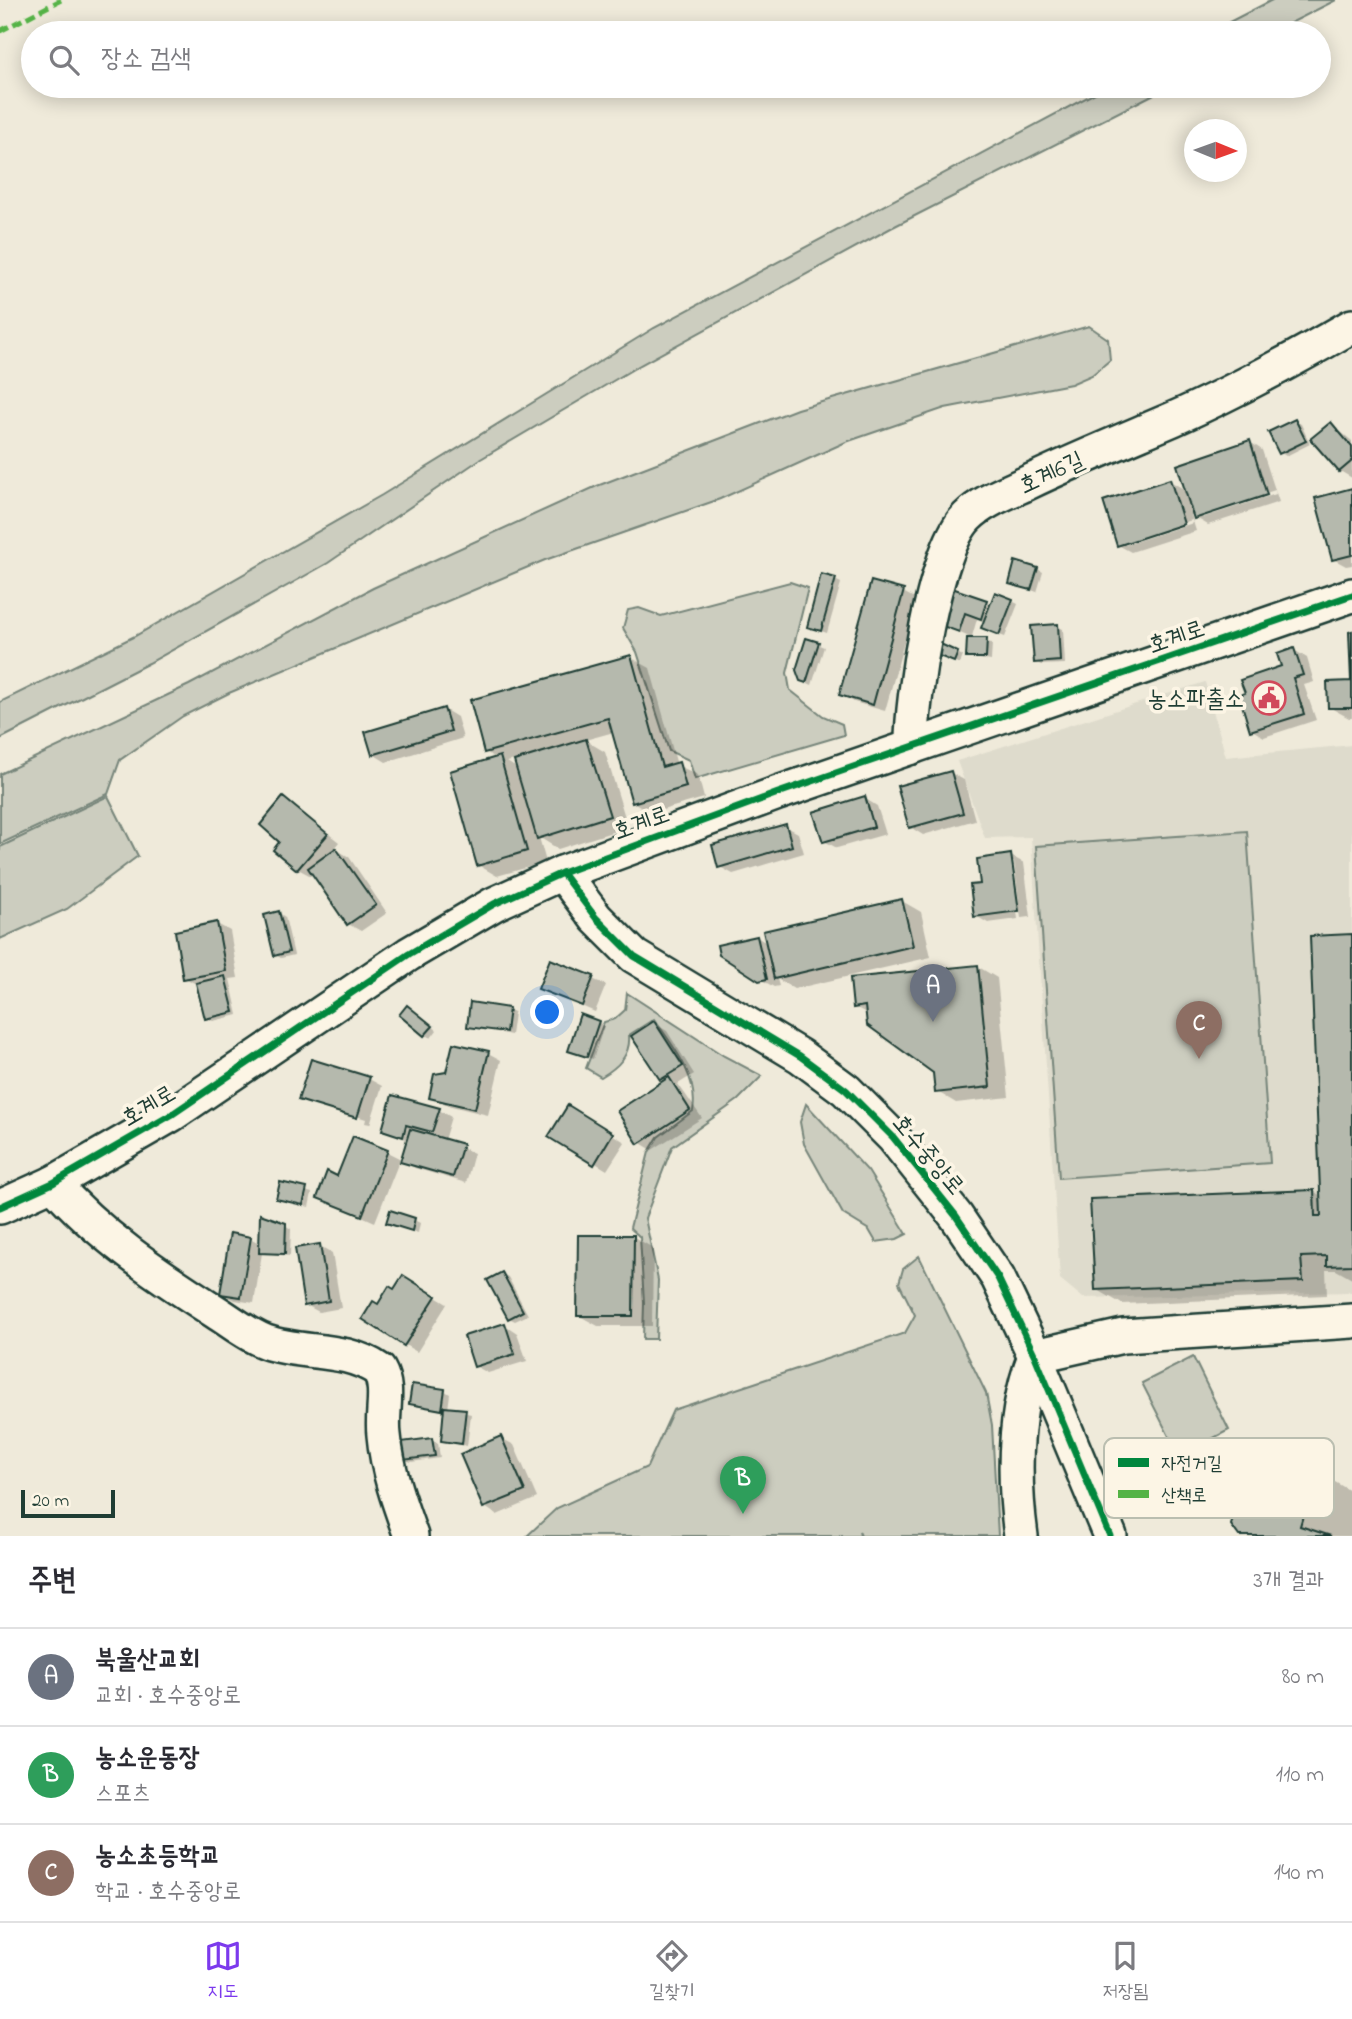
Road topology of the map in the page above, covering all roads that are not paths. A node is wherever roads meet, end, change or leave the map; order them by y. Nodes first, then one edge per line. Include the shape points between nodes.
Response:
1 (1352, 326) edge
2 (1352, 595) edge
3 (912, 747) junction
4 (562, 873) junction
5 (53, 1183) junction
6 (0, 1207) edge
7 (1352, 1321) edge
8 (1035, 1356) junction
9 (411, 1536) edge
10 (1021, 1536) edge
11 (1110, 1536) edge

1 - 3 street, 호계6길 via 1176,417 984,503 965,518 941,573 919,662
2 - 3 street, 호계로
3 - 4 street, 호계로
4 - 5 street, 호계로 via 494,904 409,954 170,1115
4 - 8 street, 호수중앙로 via 596,918 634,956 800,1056 846,1090 893,1137 998,1278
5 - 6 street, 호계로
5 - 9 street via 104,1234 263,1341 288,1349 352,1355 379,1370 385,1388 387,1455
7 - 8 street via 1123,1336
8 - 10 street via 1026,1380 1017,1447
8 - 11 street, 호수중앙로

